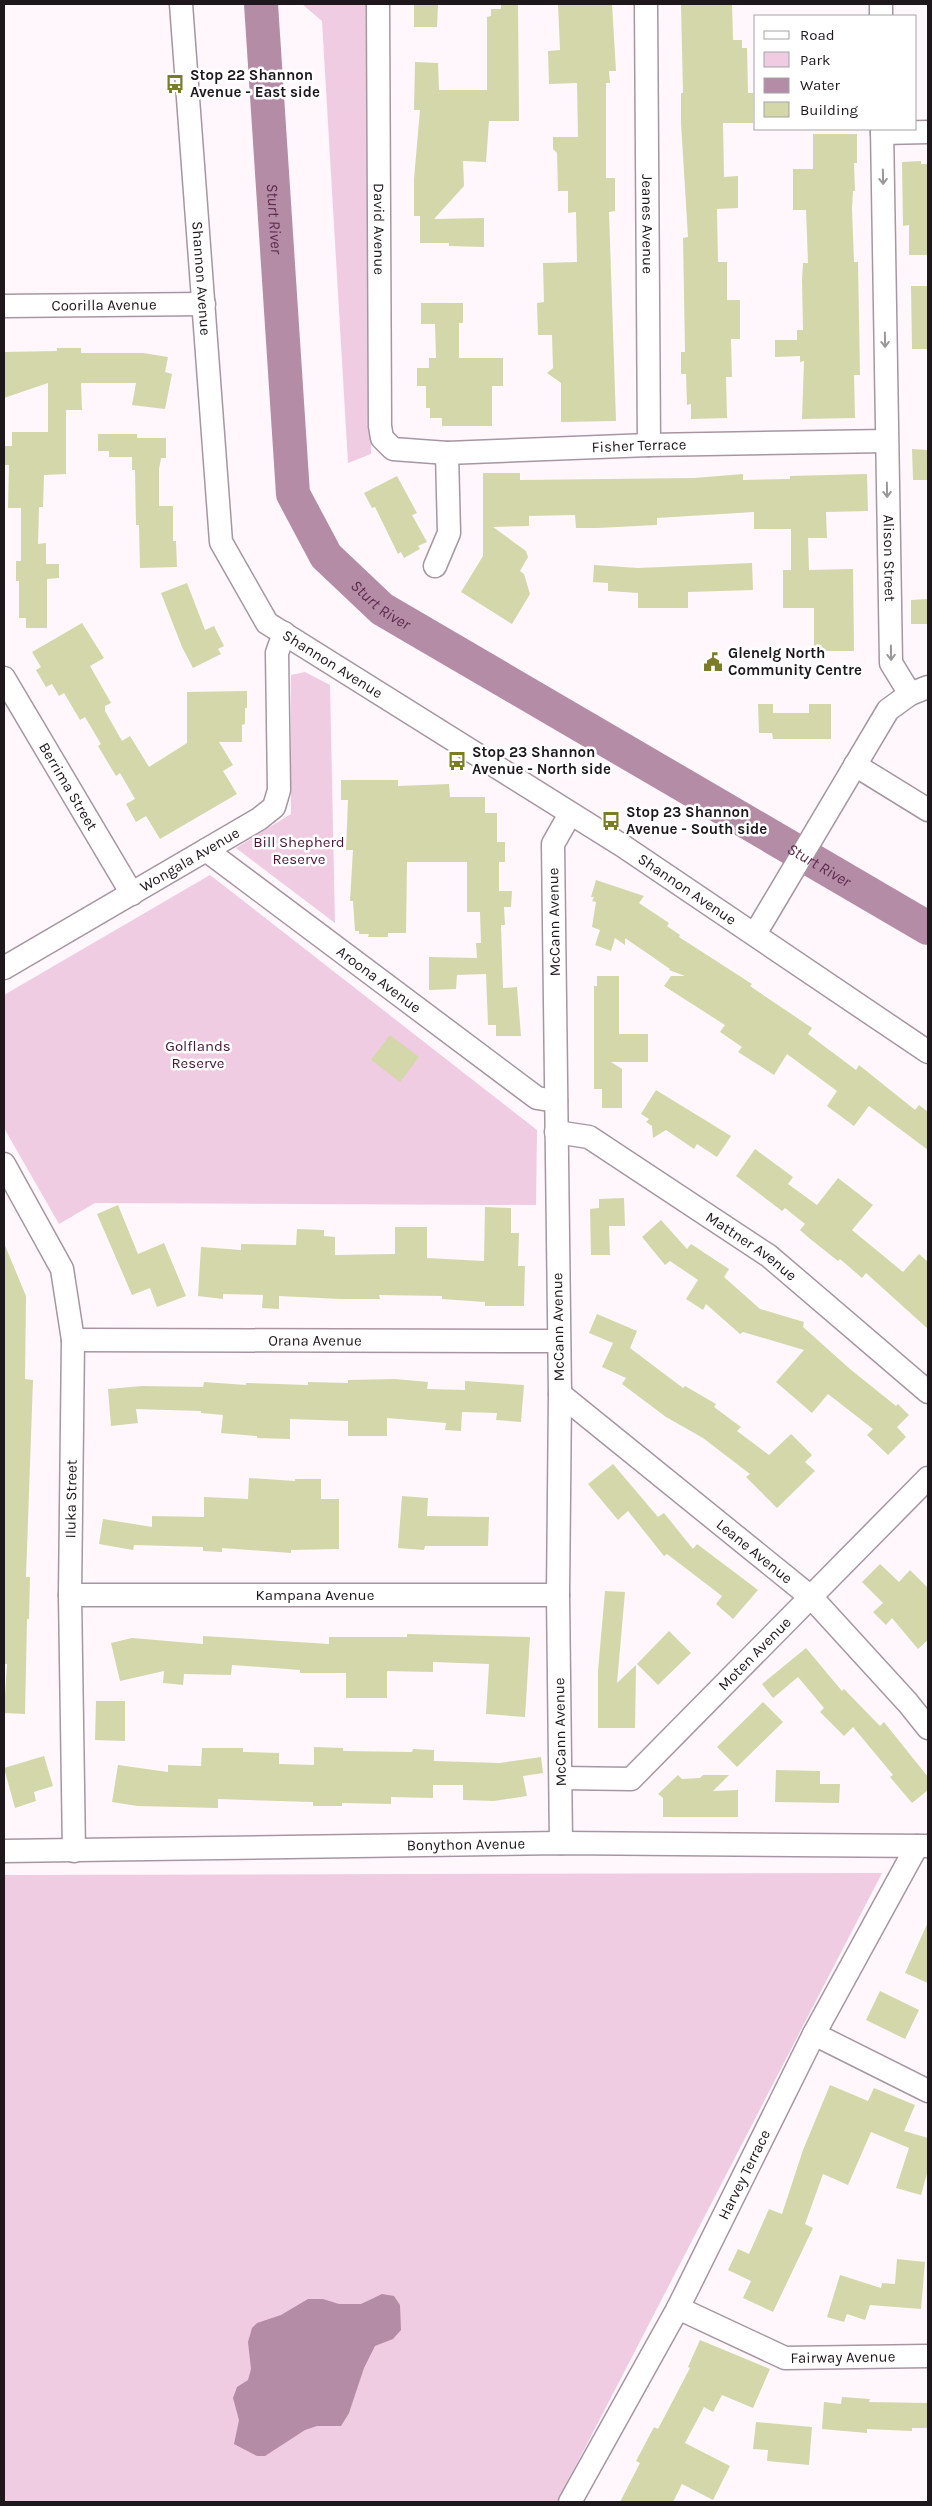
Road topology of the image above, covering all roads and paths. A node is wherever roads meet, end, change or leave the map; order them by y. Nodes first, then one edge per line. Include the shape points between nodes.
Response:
1 (181, 4) edge
2 (378, 4) edge
3 (646, 4) edge
4 (882, 131) edge
5 (928, 132) edge
6 (204, 304) junction
7 (4, 306) edge
8 (886, 442) junction
9 (649, 445) junction
10 (393, 449) joint
11 (447, 453) junction
12 (435, 566) dead end
13 (284, 633) junction
14 (4, 678) edge
15 (919, 690) edge
16 (855, 765) junction
17 (928, 810) edge
18 (570, 814) junction
19 (206, 850) junction
20 (132, 894) junction
21 (755, 934) junction
22 (4, 968) edge
23 (928, 1052) edge
24 (556, 1101) junction
25 (556, 1132) junction
26 (4, 1164) edge
27 (73, 1340) junction
28 (557, 1340) junction
29 (928, 1392) edge
30 (560, 1394) junction
31 (928, 1478) edge
32 (70, 1595) junction
33 (558, 1595) junction
34 (812, 1598) junction
35 (928, 1728) edge
36 (561, 1778) junction
37 (561, 1843) junction
38 (922, 1846) edge
39 (4, 1851) edge
40 (74, 1851) junction
41 (814, 2034) junction
42 (928, 2091) edge
43 (678, 2308) junction
44 (928, 2356) edge
45 (570, 2502) edge

1 - 6 street, Shannon Avenue
2 - 10 street, David Avenue via 380,426 382,438
3 - 9 street, Jeanes Avenue
4 - 5 street
4 -> 8 street, Alison Street
6 - 7 street, Coorilla Avenue
6 - 13 street, Shannon Avenue via 221,542 267,623
8 - 9 street, Fisher Terrace
8 -> 15 street, Alison Street via 891,664
9 - 11 street, Fisher Terrace
10 - 11 street, Fisher Terrace
11 - 12 street via 449,533
13 - 18 street, Shannon Avenue
13 - 19 street, Wongala Avenue via 277,653 279,790 274,807 259,820
14 - 20 street, Berrima Street
15 - 16 street, Alison Street via 888,710
16 - 17 street
16 - 21 street, Alison Street
18 - 21 street, Shannon Avenue
18 - 24 street, McCann Avenue via 553,844
19 - 20 street, Wongala Avenue
19 - 24 street, Aroona Avenue via 537,1098
20 - 22 street, Wongala Avenue
21 - 23 street, Shannon Avenue
24 - 25 street, McCann Avenue
25 - 28 street, McCann Avenue
25 - 29 street, Mattner Avenue via 589,1137 769,1256
26 - 27 street, Iluka Street via 62,1269
27 - 28 street, Orana Avenue
27 - 32 street, Iluka Street
28 - 30 street, McCann Avenue
30 - 33 street, McCann Avenue
30 - 34 street, Leane Avenue
31 - 34 street, Moten Avenue
32 - 33 street, Kampana Avenue
32 - 40 street, Iluka Street
33 - 36 street, McCann Avenue
34 - 35 street, Leane Avenue
34 - 36 street, Moten Avenue via 631,1779
36 - 37 street, McCann Avenue
37 - 38 street, Bonython Avenue
37 - 40 street, Bonython Avenue
38 - 41 street, Harvey Terrace
39 - 40 street, Bonython Avenue
41 - 42 street
41 - 43 street, Harvey Terrace
43 - 44 street, Fairway Avenue via 784,2358
43 - 45 street, Harvey Terrace

